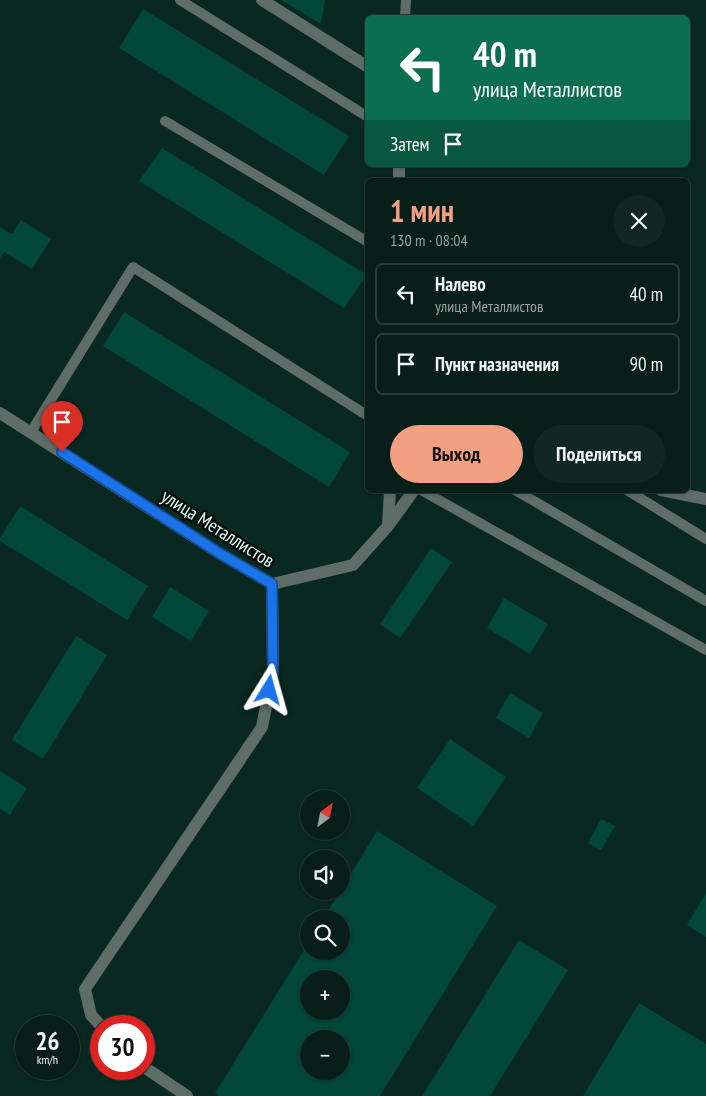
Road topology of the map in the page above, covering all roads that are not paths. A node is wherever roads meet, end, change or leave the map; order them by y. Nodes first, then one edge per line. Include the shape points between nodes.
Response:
1 (180, 0) edge
2 (262, 0) edge
3 (406, 0) edge
4 (405, 15) edge
5 (365, 65) edge
6 (365, 115) edge
7 (165, 121) dead end
8 (365, 240) edge
9 (0, 413) edge
10 (365, 414) edge
11 (31, 432) junction
12 (390, 493) edge
13 (412, 493) edge
14 (426, 493) edge
15 (520, 493) edge
16 (632, 493) edge
17 (676, 493) edge
18 (706, 499) edge
19 (388, 526) junction
20 (706, 539) edge
21 (272, 584) junction
22 (706, 601) edge
23 (706, 650) edge
24 (91, 1015) edge
25 (155, 1074) edge
26 (187, 1096) edge

1 - 6 lane
2 - 5 street
3 - 4 lane
7 - 8 lane
9 - 11 street, улица Металлистов
10 - 11 lane via 133,267
11 - 21 street, улица Металлистов
12 - 19 street
13 - 19 street, улица Металлистов
14 - 23 lane
15 - 22 lane
16 - 20 lane
17 - 18 street
19 - 21 street, улица Металлистов via 353,565
21 - 24 street via 273,671 262,727 84,989
25 - 26 street

